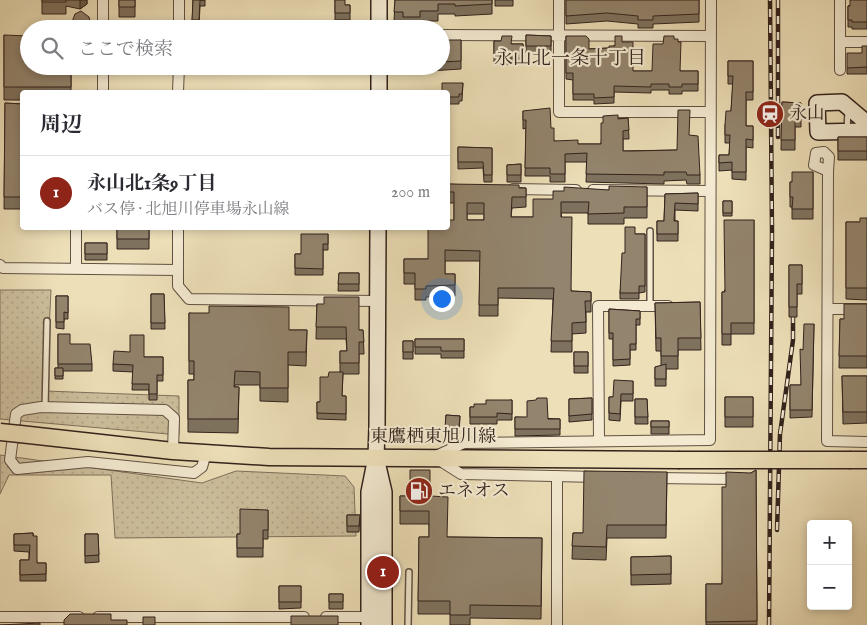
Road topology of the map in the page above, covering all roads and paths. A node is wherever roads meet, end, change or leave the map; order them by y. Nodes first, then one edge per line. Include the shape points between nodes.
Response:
1 (103, 0) edge
2 (179, 0) edge
3 (379, 0) edge
4 (559, 0) edge
5 (711, 0) edge
6 (840, 0) edge
7 (103, 20) edge
8 (179, 20) edge
9 (379, 20) edge
10 (450, 34) edge
11 (558, 35) junction
12 (711, 36) junction
13 (840, 42) junction
14 (867, 42) edge
15 (840, 70) dead end
16 (103, 75) edge
17 (178, 75) edge
18 (379, 75) edge
19 (103, 90) edge
20 (178, 90) edge
21 (379, 90) edge
22 (848, 108) junction
23 (711, 112) junction
24 (867, 123) edge
25 (846, 131) junction
26 (867, 131) edge
27 (828, 171) dead end
28 (506, 189) edge
29 (710, 191) junction
30 (76, 230) edge
31 (178, 230) edge
32 (378, 230) edge
33 (650, 231) dead end
34 (0, 265) edge
35 (76, 268) junction
36 (178, 270) junction
37 (378, 301) junction
38 (650, 306) junction
39 (680, 306) edge
40 (828, 309) junction
41 (867, 309) edge
42 (47, 322) dead end
43 (45, 408) junction
44 (0, 432) edge
45 (599, 441) junction
46 (867, 442) edge
47 (173, 451) junction
48 (206, 453) junction
49 (376, 457) junction
50 (435, 457) junction
51 (859, 460) edge
52 (557, 476) junction
53 (606, 477) edge
54 (644, 478) edge
55 (751, 479) edge
56 (409, 572) dead end
57 (0, 618) edge
58 (51, 621) edge
59 (376, 621) edge
60 (408, 625) edge
61 (557, 625) edge

1 - 7 street
2 - 8 street
3 - 9 main road
4 - 11 street
5 - 12 street
6 - 13 street
10 - 11 street
11 - 12 street
11 - 23 street via 559,112
12 - 23 street
13 - 14 street
13 - 15 street
16 - 19 street
17 - 20 street
18 - 21 main road
22 - 24 main road
22 - 25 lane
22 - 25 main road via 842,102 818,103 818,132
23 - 29 street
25 - 26 main road
27 - 40 street
28 - 29 street
29 - 45 street via 705,306 710,440
30 - 35 street
31 - 36 street
32 - 37 main road
33 - 38 lane
34 - 35 street via 3,268
35 - 36 street
36 - 37 street via 178,286 189,298
37 - 49 main road
38 - 39 street
38 - 45 street via 598,306
40 - 41 street
40 - 46 street via 827,442
42 - 43 lane
43 - 47 street via 166,410 174,418
43 - 48 street via 22,410 16,414 10,460 17,469 88,462 194,473 202,467
44 - 47 main road, 東鷹栖東旭川線, bridge
45 - 50 street via 464,443
47 - 48 main road, 東鷹栖東旭川線
48 - 49 main road, 東鷹栖東旭川線 via 269,457
49 - 50 main road, 東鷹栖東旭川線
49 - 59 main road via 369,492
50 - 51 main road, 東鷹栖東旭川線, bridge
50 - 52 street via 461,474
52 - 53 street
52 - 61 street
54 - 55 street
56 - 60 lane
57 - 58 street
58 - 59 street

